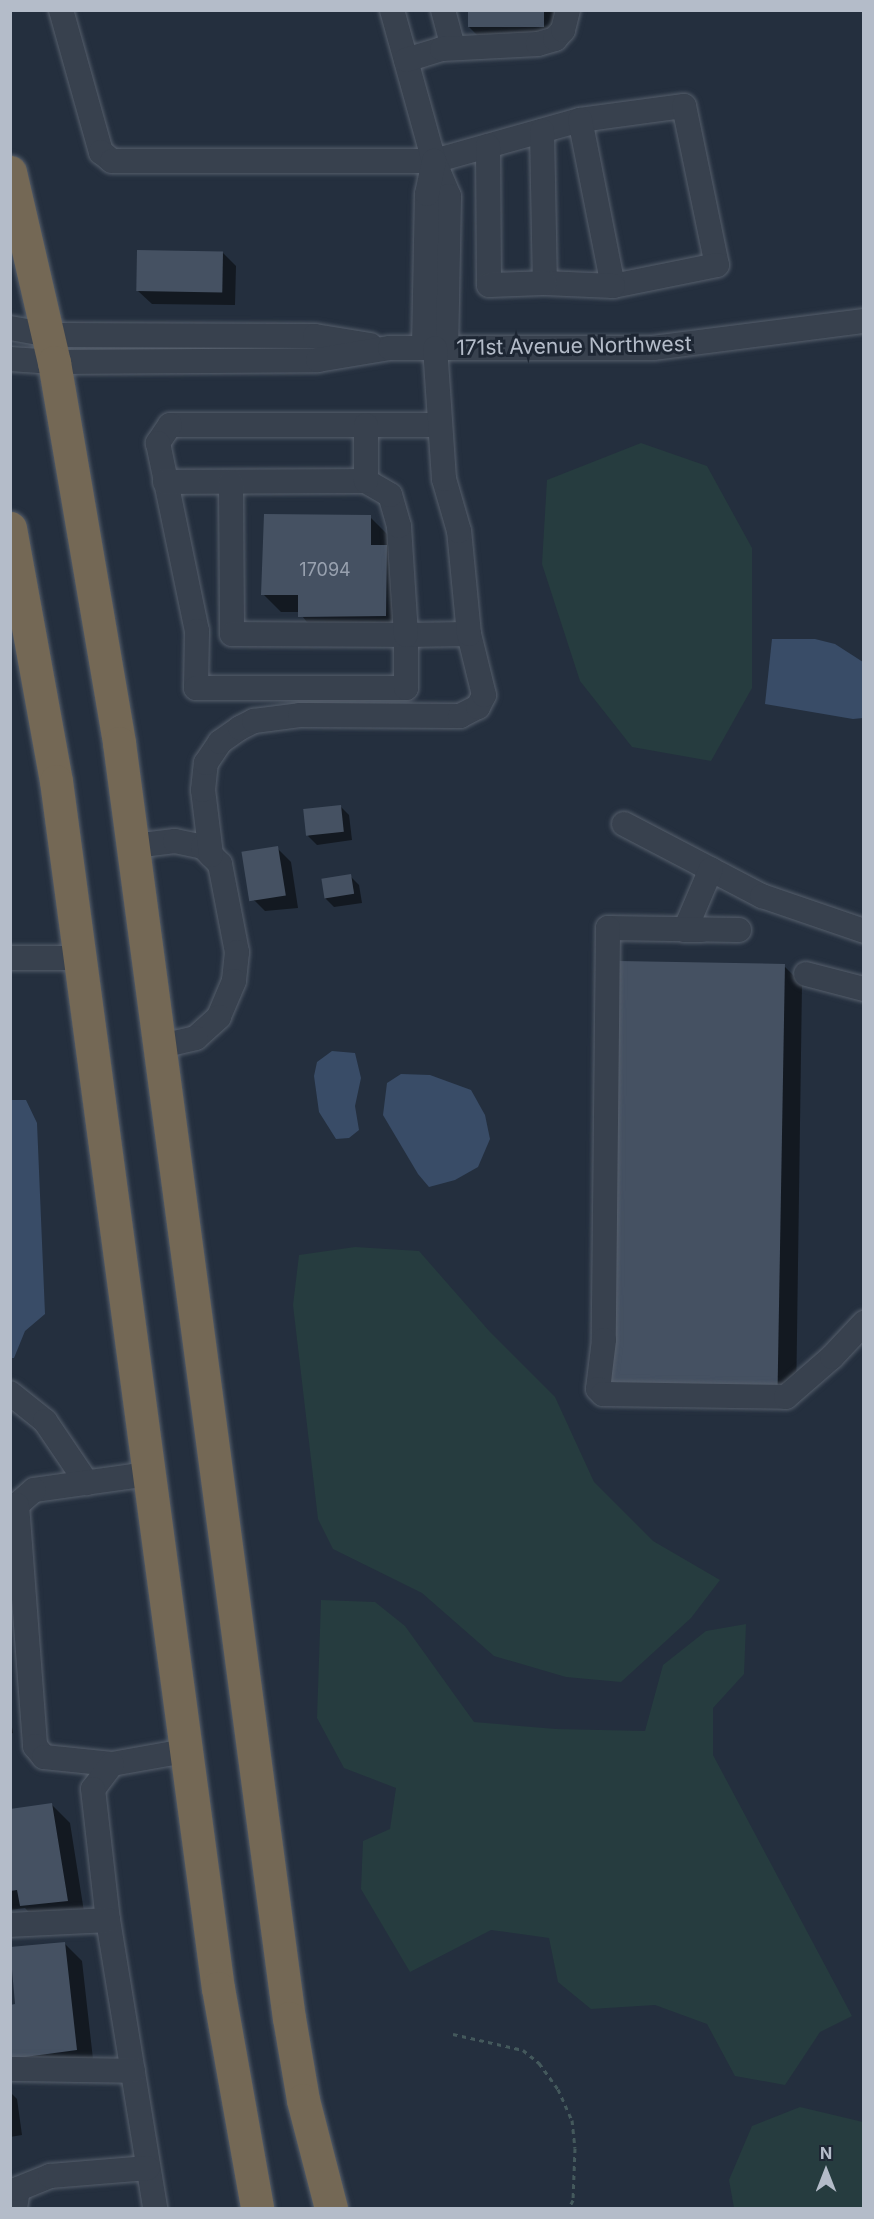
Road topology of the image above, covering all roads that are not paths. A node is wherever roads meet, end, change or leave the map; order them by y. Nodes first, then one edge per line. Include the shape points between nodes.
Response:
1 (61, 10) edge
2 (392, 10) edge
3 (443, 10) edge
4 (568, 10) edge
5 (453, 48) junction
6 (406, 60) junction
7 (580, 120) junction
8 (542, 131) junction
9 (488, 146) junction
10 (434, 161) junction
11 (10, 172) edge
12 (545, 284) junction
13 (613, 286) junction
14 (864, 321) edge
15 (10, 328) edge
16 (435, 348) junction
17 (51, 349) junction
18 (10, 359) edge
19 (366, 425) junction
20 (439, 425) junction
21 (366, 481) junction
22 (165, 482) junction
23 (231, 482) junction
24 (10, 528) edge
25 (197, 631) junction
26 (232, 634) junction
27 (469, 634) junction
28 (406, 635) junction
29 (624, 825) dead end
30 (134, 846) junction
31 (211, 855) junction
32 (711, 869) junction
33 (686, 930) junction
34 (739, 930) dead end
35 (864, 931) edge
36 (10, 958) edge
37 (81, 958) junction
38 (806, 974) dead end
39 (864, 988) edge
40 (160, 1046) junction
41 (864, 1323) edge
42 (10, 1393) edge
43 (148, 1474) junction
44 (87, 1483) junction
45 (185, 1751) junction
46 (112, 1764) junction
47 (108, 1920) junction
48 (10, 1925) edge
49 (10, 2068) edge
50 (133, 2071) junction
51 (148, 2168) junction
52 (15, 2208) edge
53 (155, 2208) edge
54 (257, 2208) edge
55 (331, 2208) edge

1 - 10 street via 101,152 111,161
2 - 6 street
3 - 5 street
4 - 5 street via 563,30 555,39 538,44
5 - 6 street
6 - 10 street
7 - 8 street
7 - 13 street
7 - 13 street via 684,106 717,265
8 - 9 street
8 - 12 street
9 - 10 street
9 - 12 street via 489,285
10 - 16 street via 449,196
11 - 17 highway
12 - 13 street
14 - 16 street, 171st Avenue Northwest via 653,348
15 - 17 street, 171st Avenue Northwest
16 - 17 street, 171st Avenue Northwest via 390,348 318,360
16 - 20 street
17 - 18 street, 171st Avenue Northwest
17 - 30 highway via 101,627
19 - 20 street
19 - 21 street
19 - 22 street via 170,425 158,443
20 - 27 street via 444,480 459,531
21 - 23 street
21 - 28 street via 390,495 399,526
22 - 23 street
22 - 25 street
23 - 26 street
24 - 37 highway via 52,758
25 - 26 street
25 - 28 street via 196,688 406,688
26 - 28 street
27 - 28 street
27 - 31 street via 484,695 478,707 460,716 300,715 254,721 220,742 211,752 203,778
29 - 32 street
30 - 31 street via 175,841 203,847
30 - 40 highway
31 - 40 street via 220,864 232,915 237,952 234,981 219,1017 196,1038
32 - 33 street
32 - 35 street via 762,896
33 - 34 street
33 - 41 street via 608,928 604,1340 598,1389 603,1394 786,1397 832,1358
36 - 37 street
37 - 43 highway
38 - 39 street
40 - 55 highway via 289,2018 303,2100
42 - 44 street via 45,1421
43 - 44 street
43 - 45 highway
44 - 46 street via 34,1490 17,1505 35,1746 44,1757
45 - 46 street
45 - 54 highway via 218,1988
46 - 47 street via 93,1789
47 - 48 street
47 - 50 street
49 - 50 street
50 - 51 street
51 - 52 street via 50,2176 18,2189
51 - 53 street

